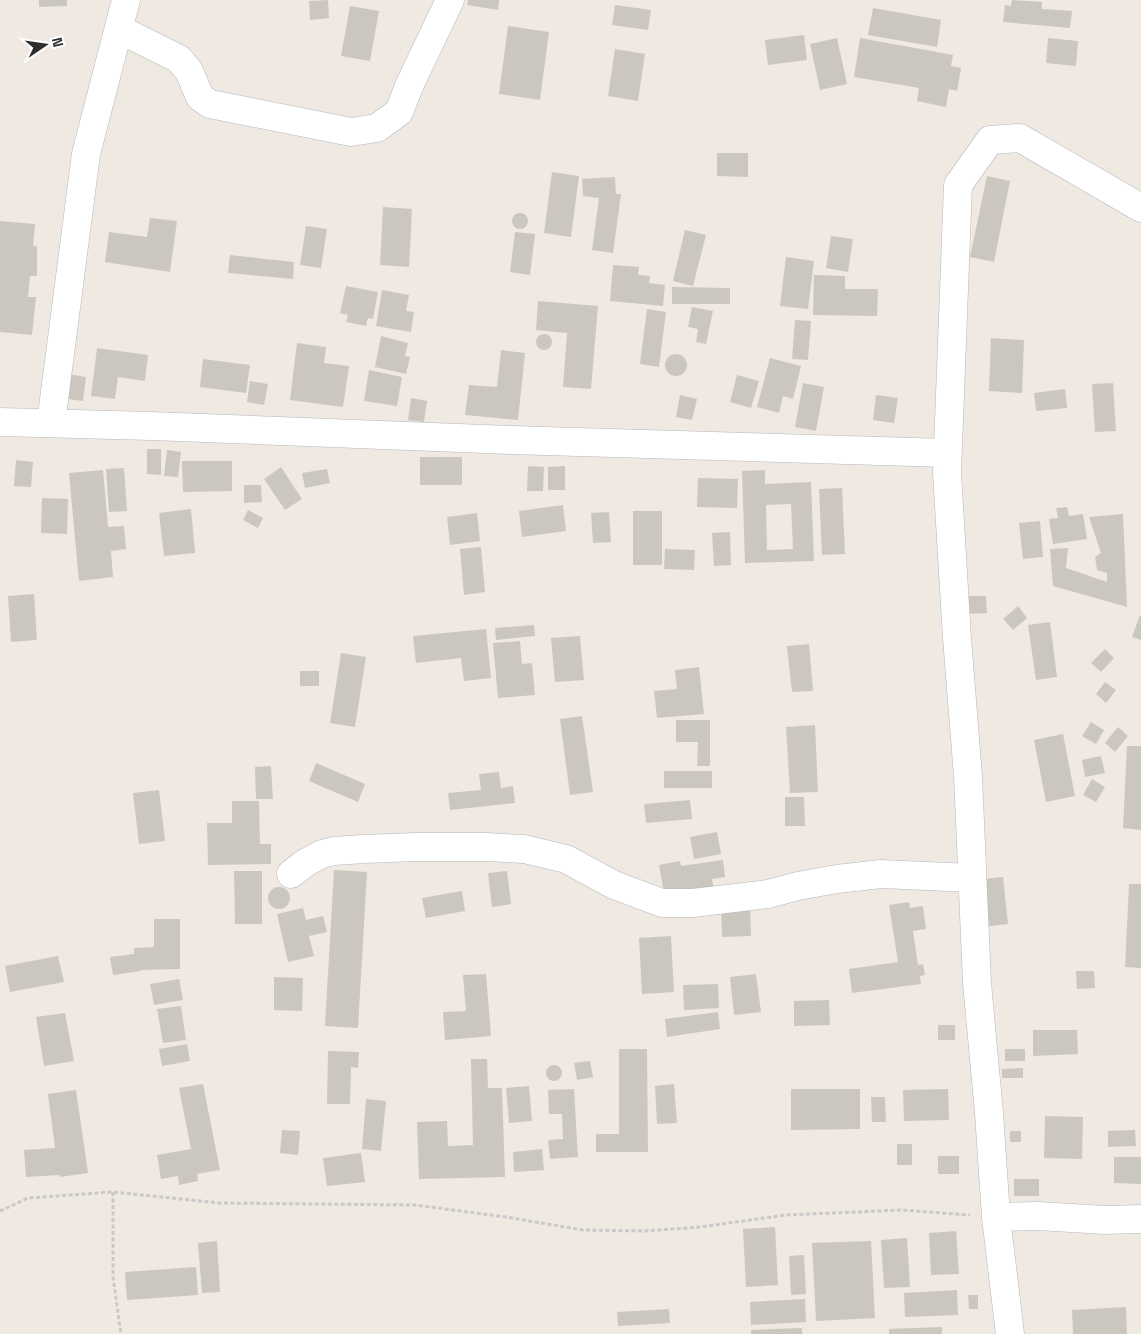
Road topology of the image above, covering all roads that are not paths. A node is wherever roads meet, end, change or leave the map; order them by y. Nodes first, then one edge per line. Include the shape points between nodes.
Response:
1 (126, 0) edge
2 (450, 0) edge
3 (118, 29) junction
4 (1141, 208) edge
5 (0, 422) edge
6 (51, 423) junction
7 (947, 453) junction
8 (291, 874) dead end
9 (972, 878) junction
10 (996, 1217) junction
11 (1141, 1219) edge
12 (1010, 1334) edge

1 - 3 street
2 - 3 street via 399,112 377,128 350,132 210,104 200,97 189,71 179,59
3 - 6 street via 86,154
4 - 7 street via 1020,138 990,140 958,185
5 - 6 street
6 - 7 street
7 - 9 street
8 - 9 street via 305,862 334,851 416,846 524,849 566,859 614,885 662,903 693,903 768,894 837,879 881,874
9 - 10 street
10 - 11 street
10 - 12 street

